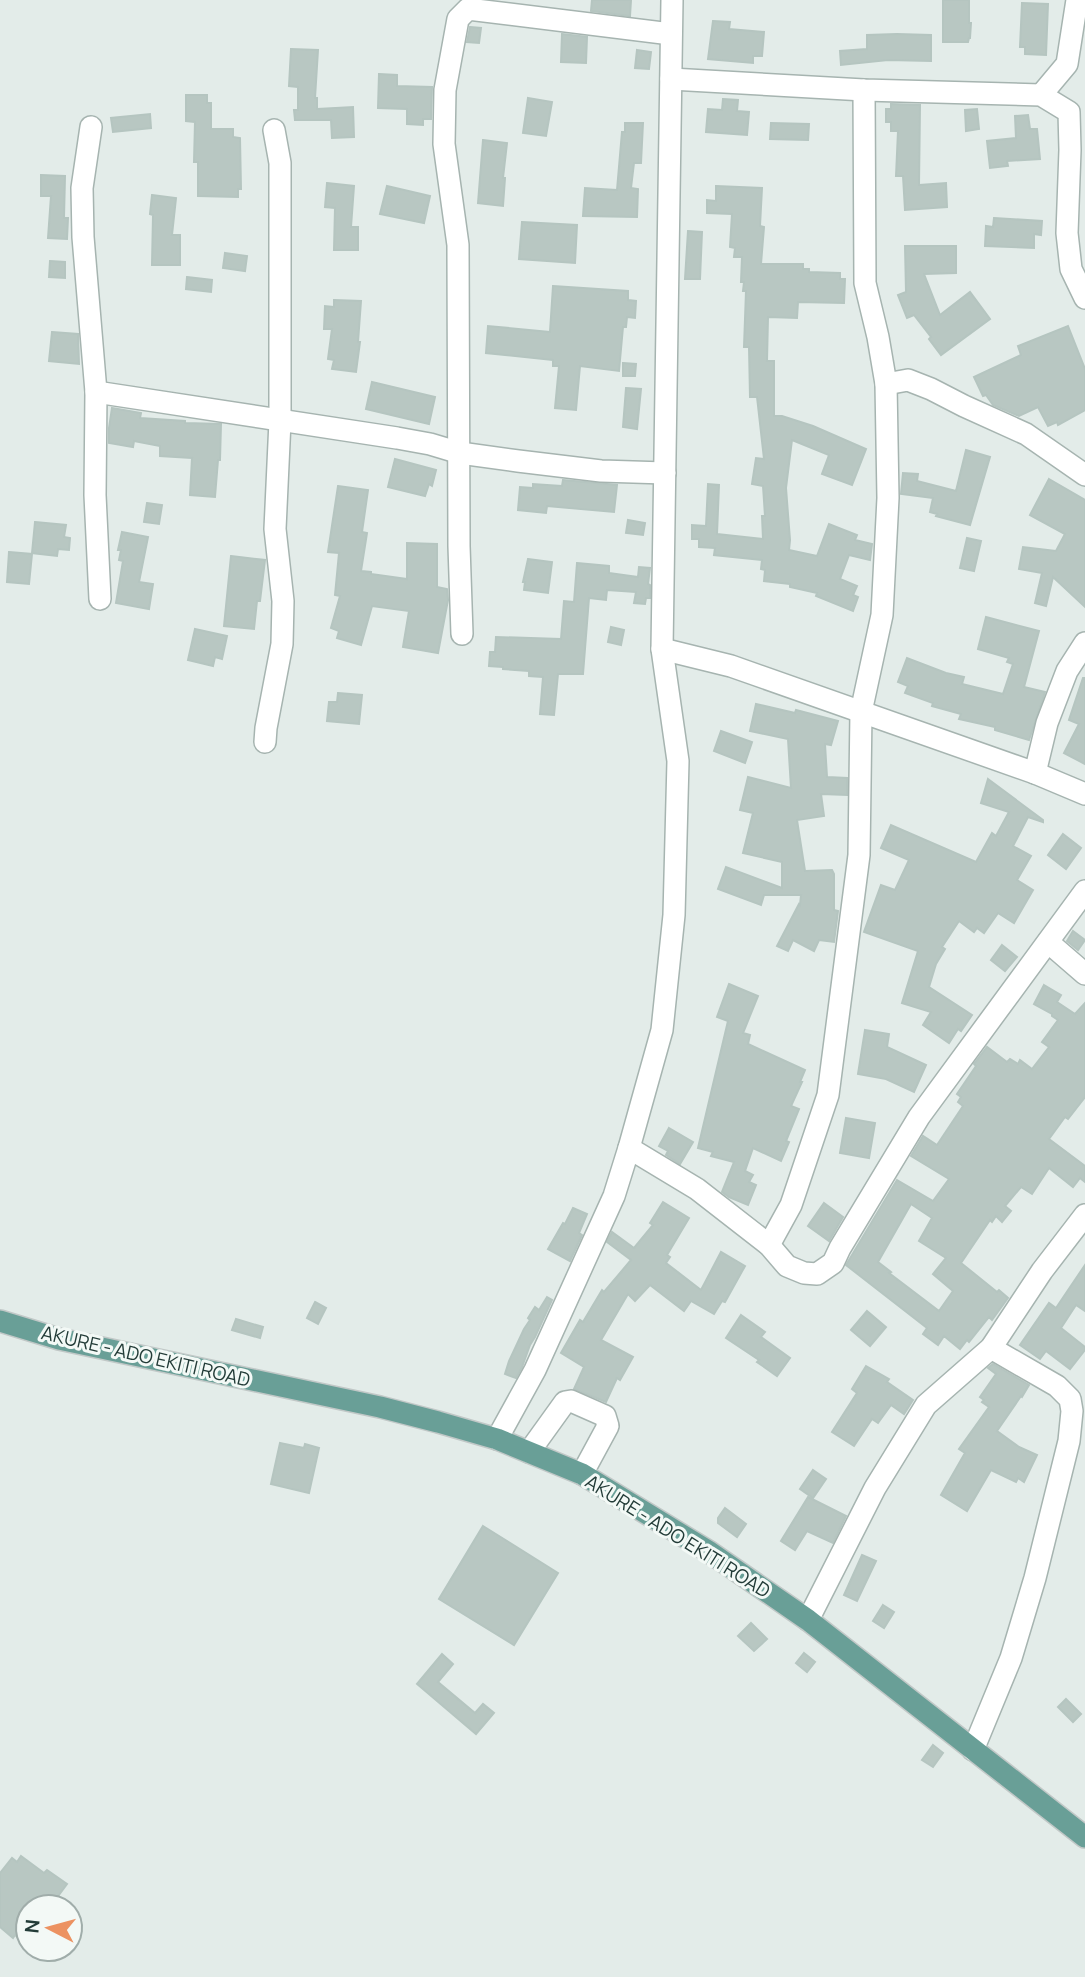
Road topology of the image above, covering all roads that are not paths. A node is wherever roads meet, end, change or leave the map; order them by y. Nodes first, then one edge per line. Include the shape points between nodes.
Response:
1 (672, 0) edge
2 (1077, 0) edge
3 (671, 34) junction
4 (671, 79) junction
5 (864, 90) junction
6 (1041, 95) junction
7 (91, 127) dead end
8 (274, 130) dead end
9 (1085, 298) edge
10 (886, 384) junction
11 (96, 392) junction
12 (280, 421) junction
13 (460, 453) junction
14 (665, 473) junction
15 (1085, 475) edge
16 (100, 599) dead end
17 (462, 634) dead end
18 (1085, 643) edge
19 (663, 649) junction
20 (861, 712) junction
21 (265, 742) dead end
22 (1035, 773) junction
23 (1085, 794) edge
24 (1085, 891) edge
25 (1048, 942) junction
26 (1085, 974) edge
27 (629, 1147) junction
28 (1085, 1215) edge
29 (769, 1245) junction
30 (0, 1321) edge
31 (990, 1348) junction
32 (1085, 1391) edge
33 (1072, 1411) junction
34 (497, 1439) junction
35 (529, 1452) junction
36 (582, 1474) junction
37 (808, 1620) junction
38 (973, 1750) junction
39 (1085, 1836) edge

1 - 3 street
2 - 6 street via 1067,64
3 - 4 street
3 - 13 street via 468,9 458,19 445,90 444,144 458,245
4 - 5 street
4 - 14 street
5 - 6 street
5 - 10 street via 865,283
6 - 9 street via 1069,112 1067,233 1071,269
7 - 11 street via 82,188
8 - 12 street via 280,163
10 - 15 street via 908,380 931,388 1026,434
10 - 20 street via 888,498 882,615
11 - 12 street
11 - 16 street via 94,495
12 - 13 street via 397,438
12 - 21 street via 275,529 283,601 282,644
13 - 14 street via 601,471
13 - 17 street
14 - 19 street
18 - 22 street via 1067,671 1046,723
19 - 20 street via 731,666
19 - 27 street via 678,761 674,915 662,1030
20 - 22 street
20 - 29 street via 859,855 828,1095 791,1205
22 - 23 street
24 - 25 street
25 - 26 street
25 - 29 street via 919,1117 833,1263 817,1274 804,1273 787,1266
27 - 29 street via 696,1189
27 - 34 street via 597,1235 535,1370
28 - 31 street
30 - 34 main road, AKURE - ADO EKITI ROAD via 59,1339 380,1407
31 - 33 street via 1057,1387 1070,1399
31 - 37 street via 926,1405 875,1488
32 - 33 street
33 - 38 street via 1069,1441 1035,1578 1011,1658
34 - 35 main road, AKURE - ADO EKITI ROAD
35 - 36 main road, AKURE - ADO EKITI ROAD
35 - 36 street via 565,1402 572,1401 605,1416 608,1426
36 - 37 main road, AKURE - ADO EKITI ROAD via 708,1550
37 - 38 main road, AKURE - ADO EKITI ROAD
38 - 39 main road, AKURE - ADO EKITI ROAD

